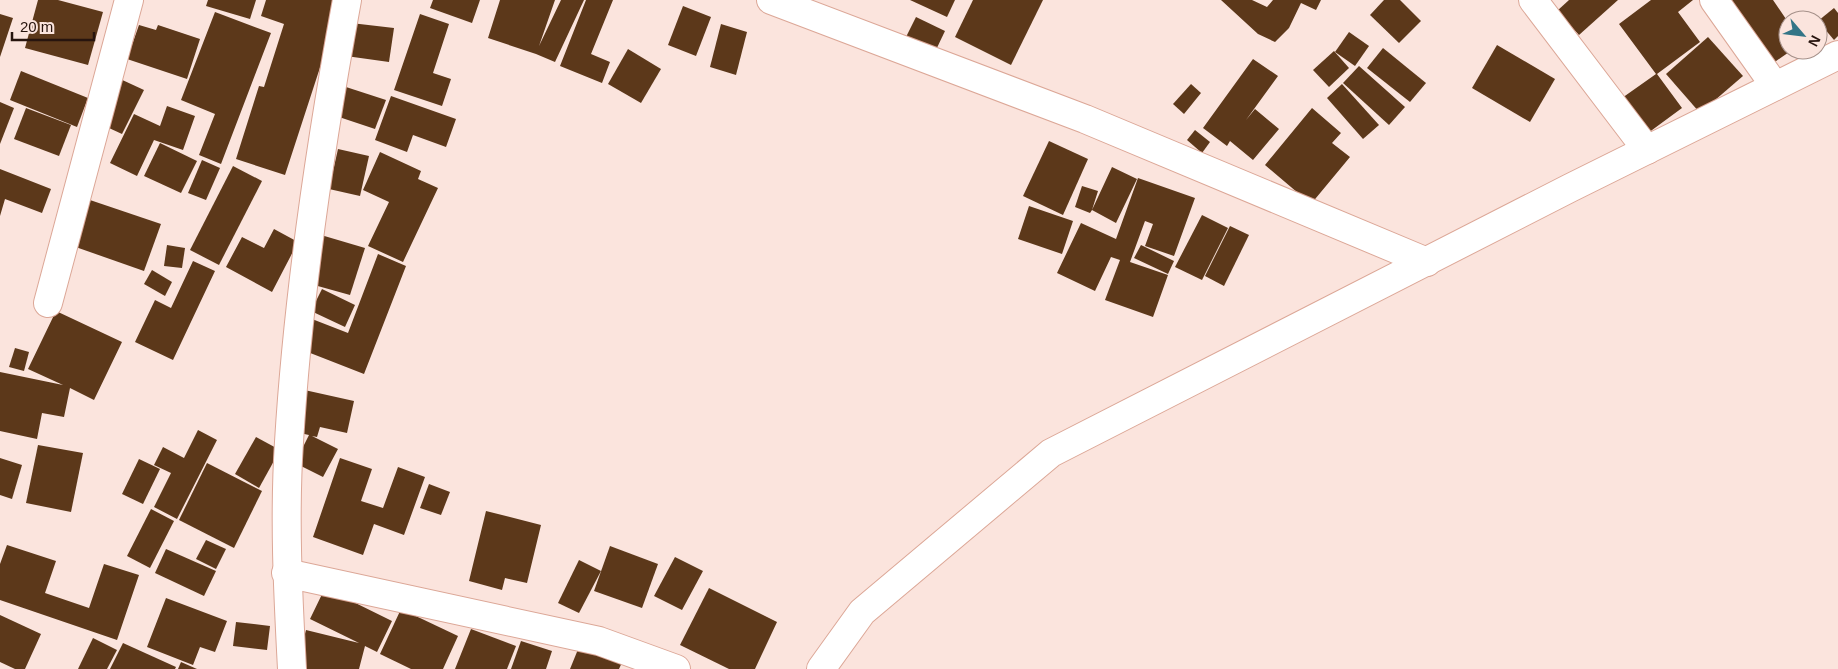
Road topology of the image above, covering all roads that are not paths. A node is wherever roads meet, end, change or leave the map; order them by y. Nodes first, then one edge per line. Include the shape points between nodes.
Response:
1 (129, 0) edge
2 (347, 0) edge
3 (771, 0) edge
4 (1533, 0) edge
5 (1714, 0) edge
6 (1838, 55) edge
7 (1775, 86) junction
8 (1647, 150) junction
9 (1427, 262) junction
10 (48, 303) dead end
11 (286, 573) junction
12 (292, 669) edge
13 (676, 669) edge
14 (821, 669) edge

1 - 10 street
2 - 11 street via 324,125 299,318 288,444
3 - 9 street via 1085,119
4 - 8 street
5 - 7 street
6 - 7 street
7 - 8 street
8 - 9 street
9 - 14 street via 1051,453 862,612
11 - 12 street
11 - 13 street via 599,642

